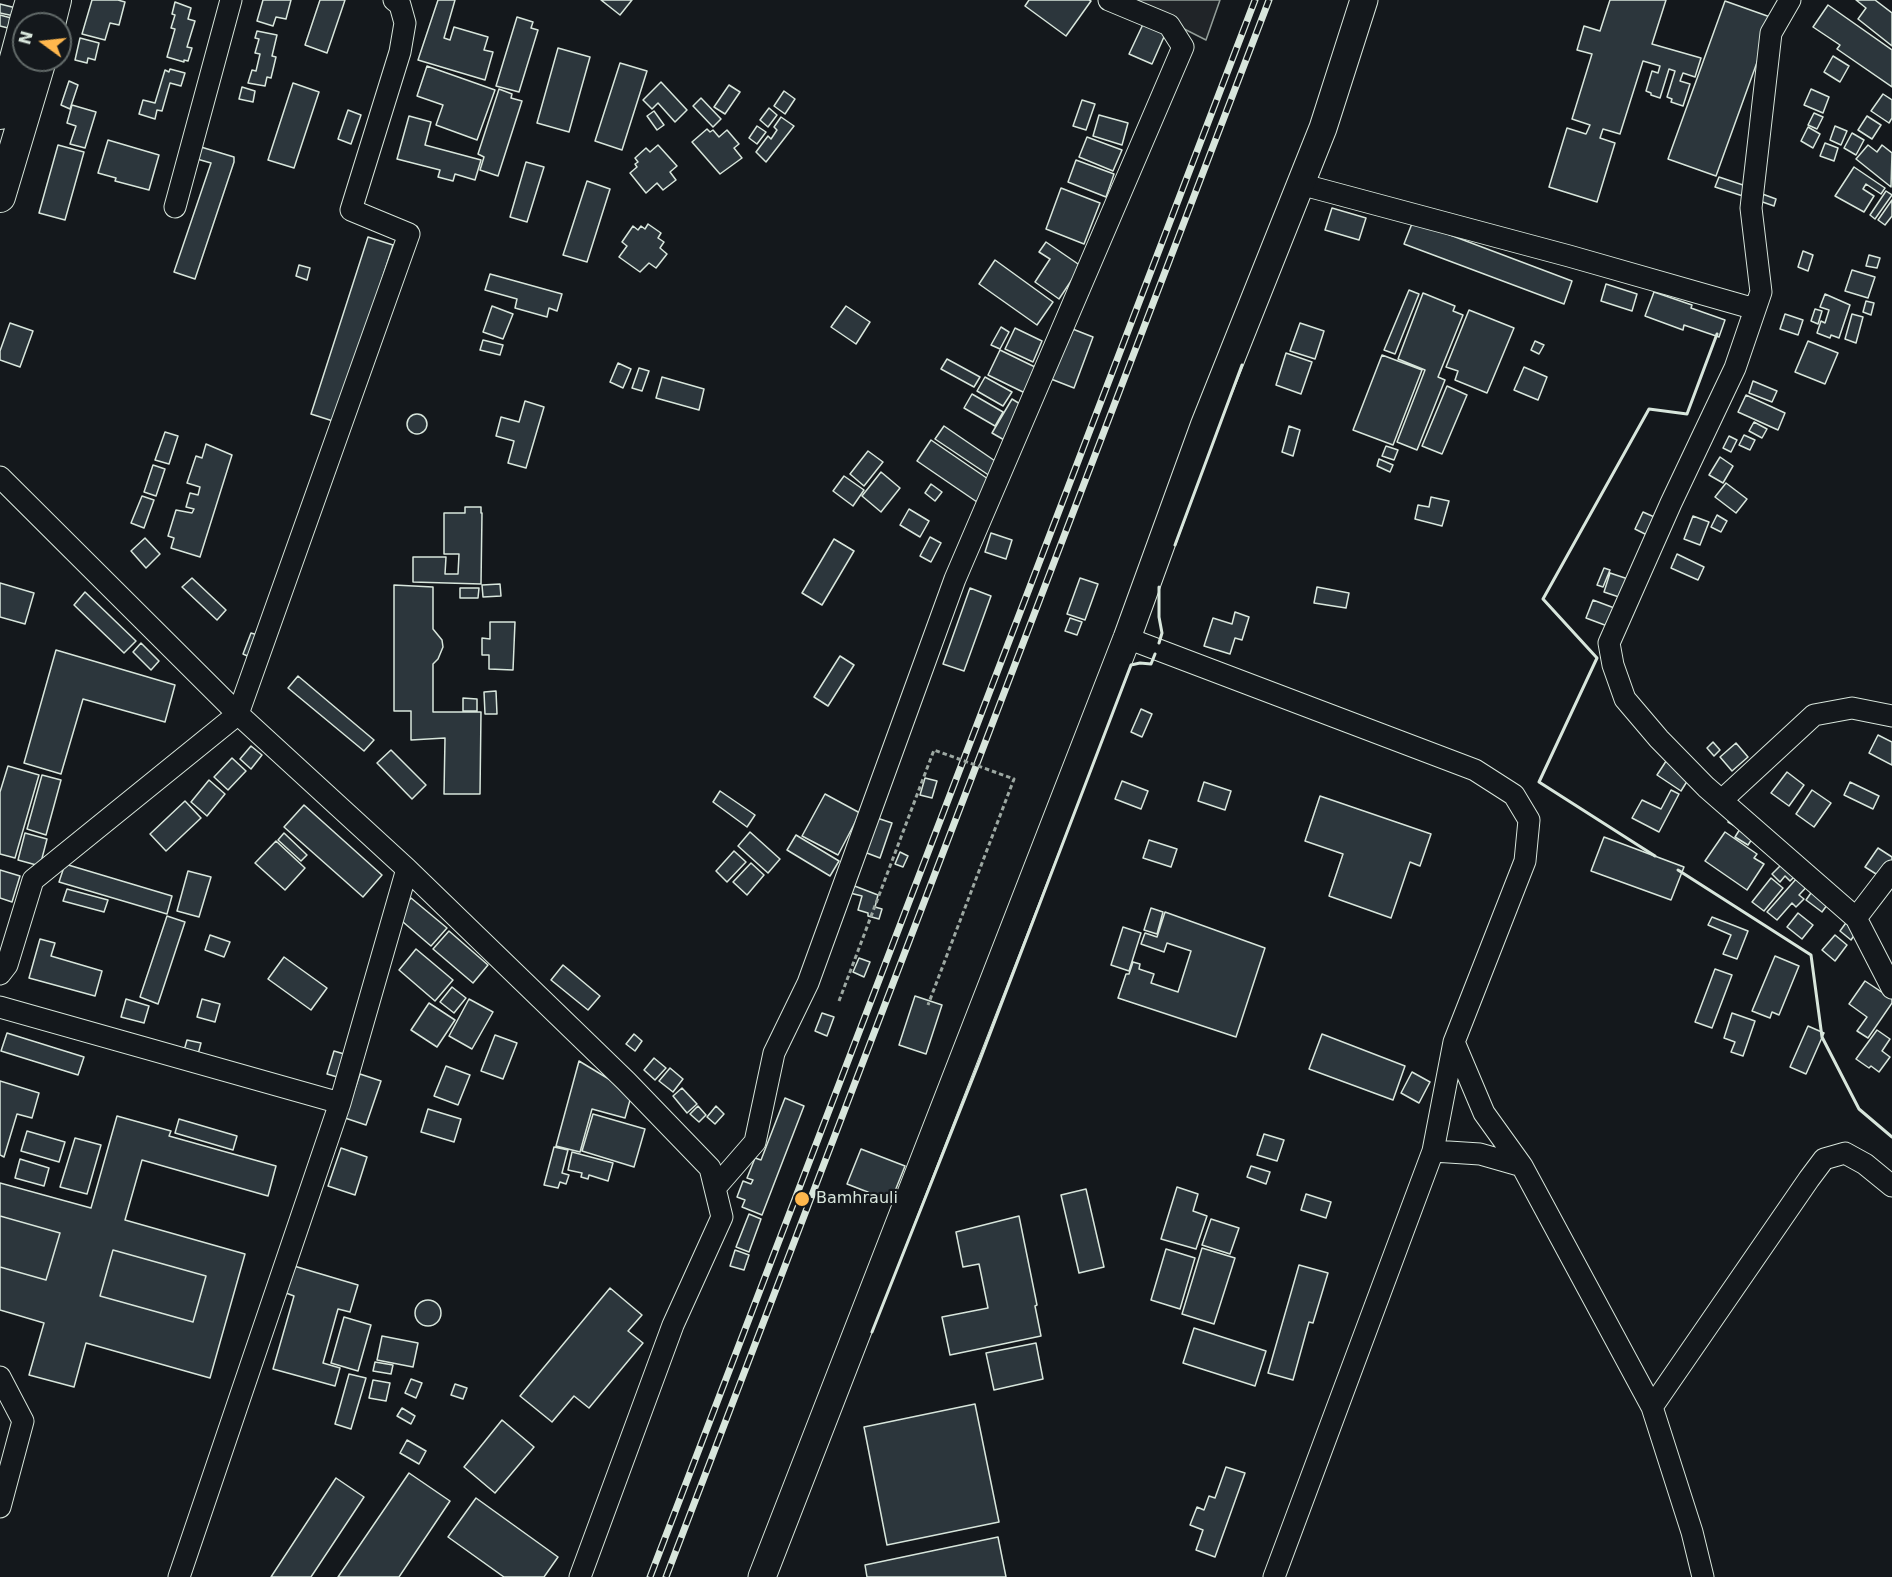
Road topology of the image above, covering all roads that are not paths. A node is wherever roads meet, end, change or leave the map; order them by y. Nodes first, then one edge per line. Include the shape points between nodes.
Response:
1 (231, 0) edge
2 (394, 0) edge
3 (1109, 0) edge
4 (1364, 0) edge
5 (1790, 0) edge
6 (12, 69) edge
7 (37, 72) edge
8 (0, 114) edge
9 (1300, 184) junction
10 (0, 196) edge
11 (175, 207) dead end
12 (1755, 309) junction
13 (0, 477) edge
14 (1126, 638) junction
15 (238, 714) junction
16 (1892, 716) edge
17 (1722, 801) junction
18 (407, 868) junction
19 (1892, 871) edge
20 (1856, 918) junction
21 (0, 974) edge
22 (1892, 988) edge
23 (0, 1007) edge
24 (1454, 1042) junction
25 (340, 1103) junction
26 (1433, 1151) junction
27 (1522, 1166) junction
28 (1892, 1186) edge
29 (715, 1188) junction
30 (0, 1377) edge
31 (1652, 1407) junction
32 (0, 1507) edge
33 (179, 1577) edge
34 (580, 1577) edge
35 (762, 1577) edge
36 (1274, 1577) edge
37 (1703, 1577) edge

1 - 11 street
2 - 15 street via 400,5 405,23 351,210 409,234
3 - 29 street via 1169,25 1183,47 955,579 808,983 774,1053 755,1142
4 - 9 main road via 1323,128
5 - 12 street via 1771,33 1751,207 1761,292
6 - 8 highway
7 - 10 highway
9 - 12 street
9 - 14 main road via 1204,426
12 - 17 street via 1735,368 1609,644 1625,699
13 - 15 street
14 - 24 street via 1475,770 1514,795 1529,820 1525,861
14 - 35 main road
15 - 18 street
15 - 21 street via 33,880 7,965
16 - 17 street via 1851,708 1814,715
17 - 20 street
18 - 25 street
18 - 29 street via 710,1168
19 - 20 street
20 - 22 street
23 - 25 street
24 - 26 street
24 - 27 street via 1484,1113
25 - 33 street
26 - 27 street via 1480,1154
26 - 36 street
27 - 31 street
28 - 31 street via 1845,1153 1824,1160
29 - 34 street via 722,1217 673,1325
30 - 32 street via 23,1421
31 - 37 street

